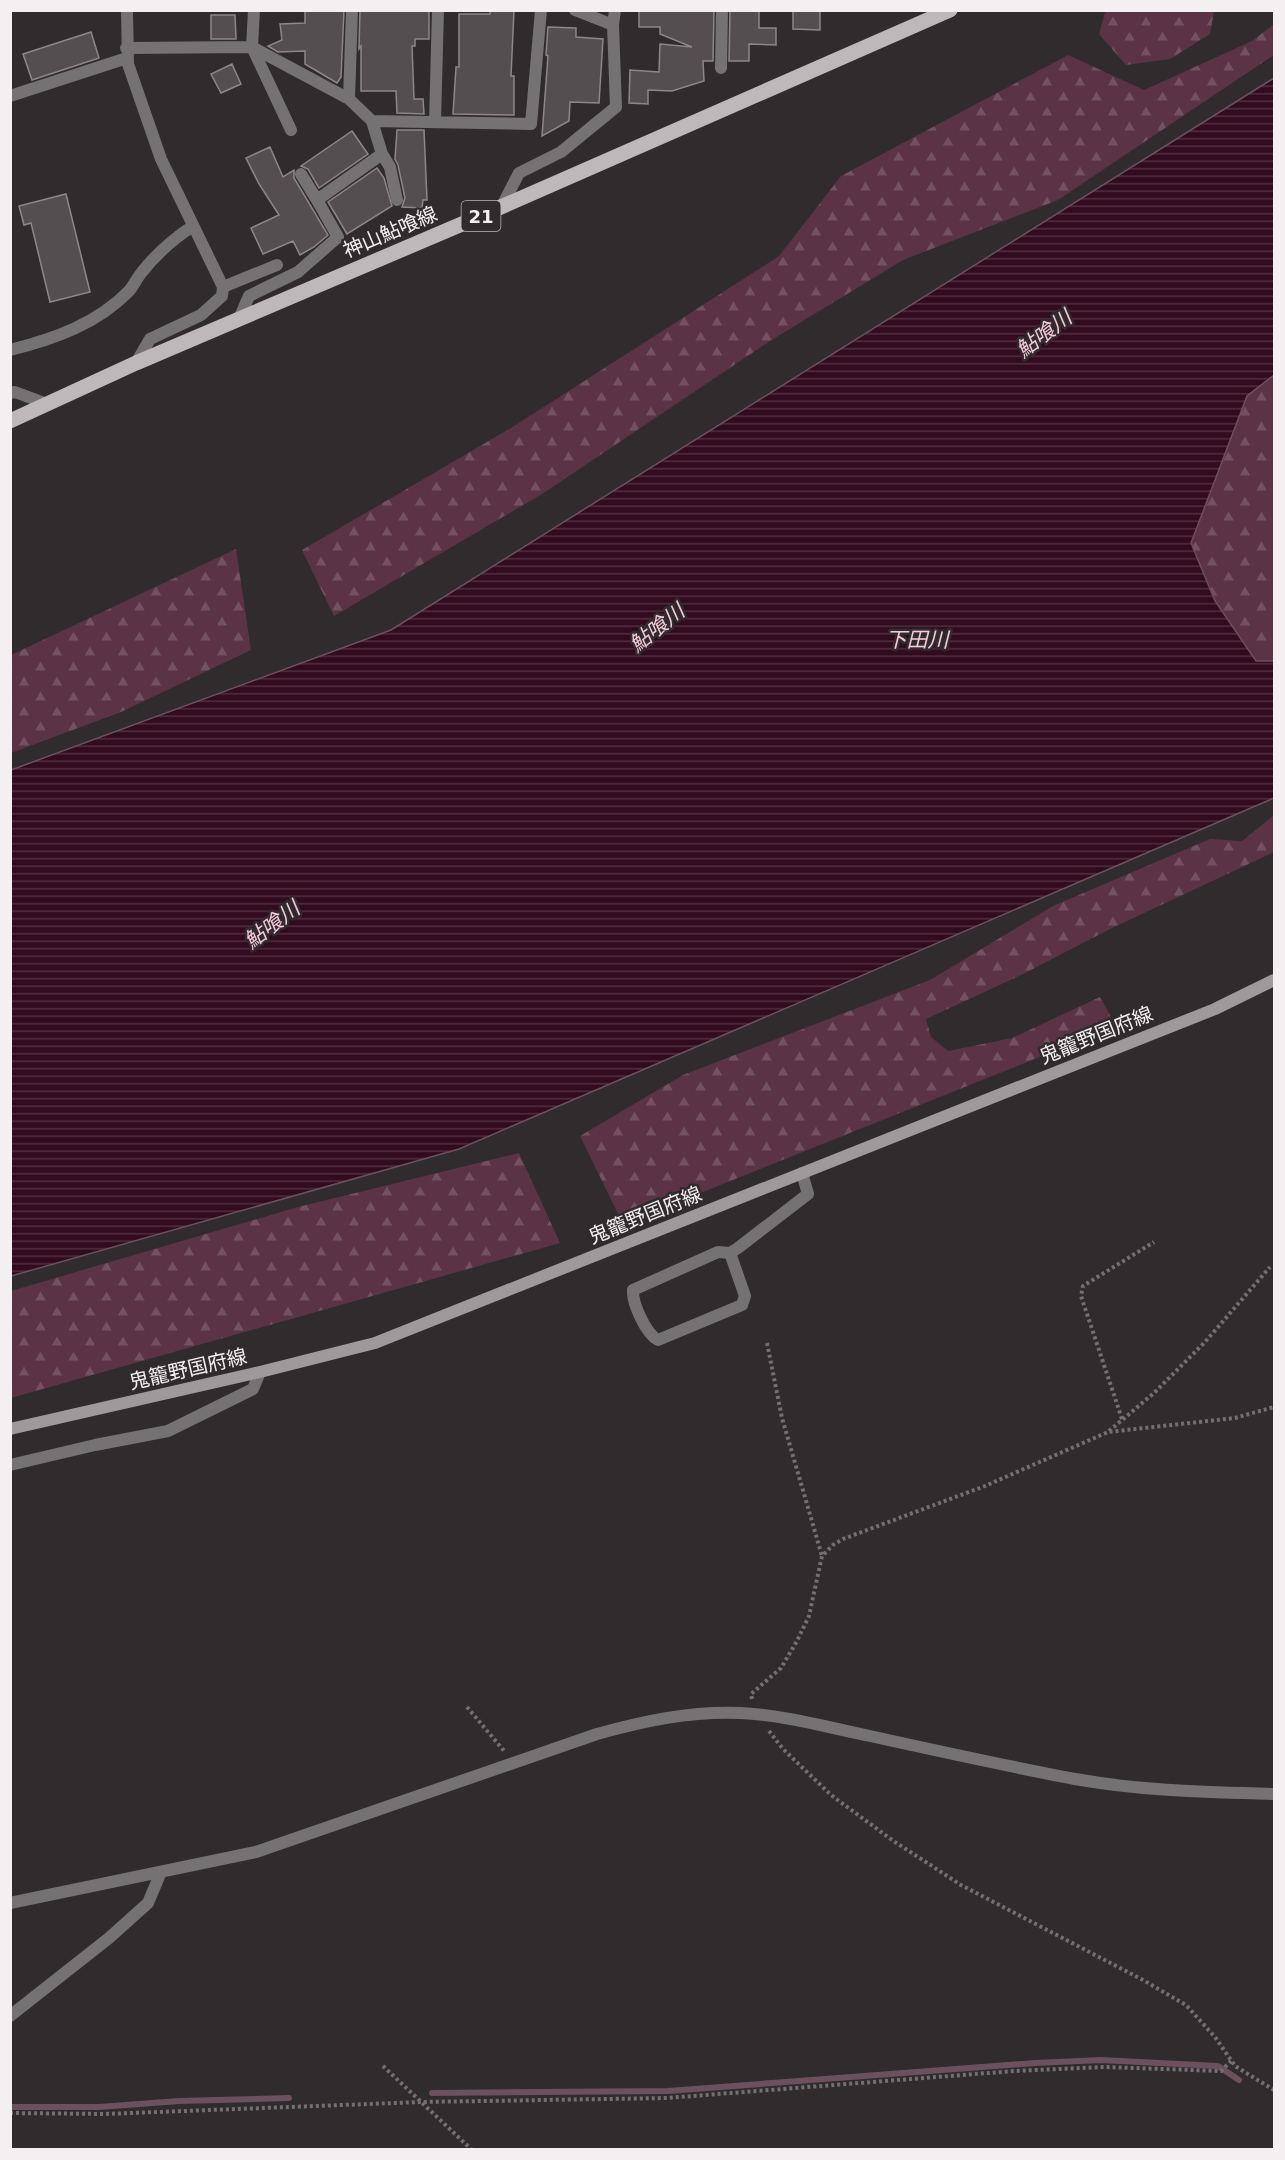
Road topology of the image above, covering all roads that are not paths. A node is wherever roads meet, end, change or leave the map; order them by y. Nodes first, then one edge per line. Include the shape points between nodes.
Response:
1 (127, 10) edge
2 (254, 10) edge
3 (352, 10) edge
4 (438, 10) edge
5 (540, 10) edge
6 (574, 10) edge
7 (615, 10) edge
8 (722, 10) edge
9 (950, 10) edge
10 (613, 25) junction
11 (252, 46) junction
12 (127, 53) junction
13 (721, 68) dead end
14 (10, 96) edge
15 (350, 99) junction
16 (372, 121) junction
17 (435, 122) junction
18 (291, 130) dead end
19 (382, 154) junction
20 (302, 174) dead end
21 (317, 200) junction
22 (397, 200) dead end
23 (502, 206) junction
24 (193, 226) junction
25 (277, 265) dead end
26 (223, 287) junction
27 (239, 319) junction
28 (10, 350) edge
29 (136, 363) junction
30 (10, 393) edge
31 (47, 404) junction
32 (10, 421) edge
33 (1275, 980) edge
34 (802, 1173) junction
35 (730, 1253) junction
36 (261, 1372) junction
37 (10, 1429) edge
38 (10, 1465) edge
39 (1275, 1794) edge
40 (161, 1872) junction
41 (10, 1903) edge
42 (10, 2016) edge

1 - 12 street
2 - 11 street
3 - 15 street
4 - 17 street
5 - 17 street via 531,124
6 - 10 street
7 - 10 street
8 - 13 street
9 - 23 main road, 神山鮎喰線 / 21
10 - 23 street via 616,107 561,152 519,173
11 - 12 street
11 - 15 street
11 - 18 street
12 - 14 street
12 - 24 street via 161,159
15 - 16 street
16 - 17 street
16 - 19 street
19 - 21 street
19 - 22 street via 390,167
20 - 21 street
21 - 27 street via 338,237 297,272 249,296
23 - 27 main road, 神山鮎喰線 / 21
24 - 26 street
24 - 28 street via 158,252 131,288 105,313 59,336
25 - 26 street
26 - 29 street via 222,296 201,315 150,339
27 - 29 main road, 神山鮎喰線 / 21
29 - 31 main road, 神山鮎喰線 / 21
30 - 31 street
31 - 32 main road, 神山鮎喰線 / 21
33 - 34 main road, 鬼籠野国府線 via 1215,1009
34 - 35 street via 808,1194
34 - 36 main road, 鬼籠野国府線 via 375,1343
35 - 35 street via 718,1252 633,1290 632,1299 651,1336 658,1340 742,1305 745,1296
36 - 37 main road, 鬼籠野国府線
36 - 38 street via 253,1389 168,1431
39 - 40 street via 1133,1788 784,1717 696,1714 650,1719 597,1734 256,1852
40 - 41 street
40 - 42 street via 148,1903

